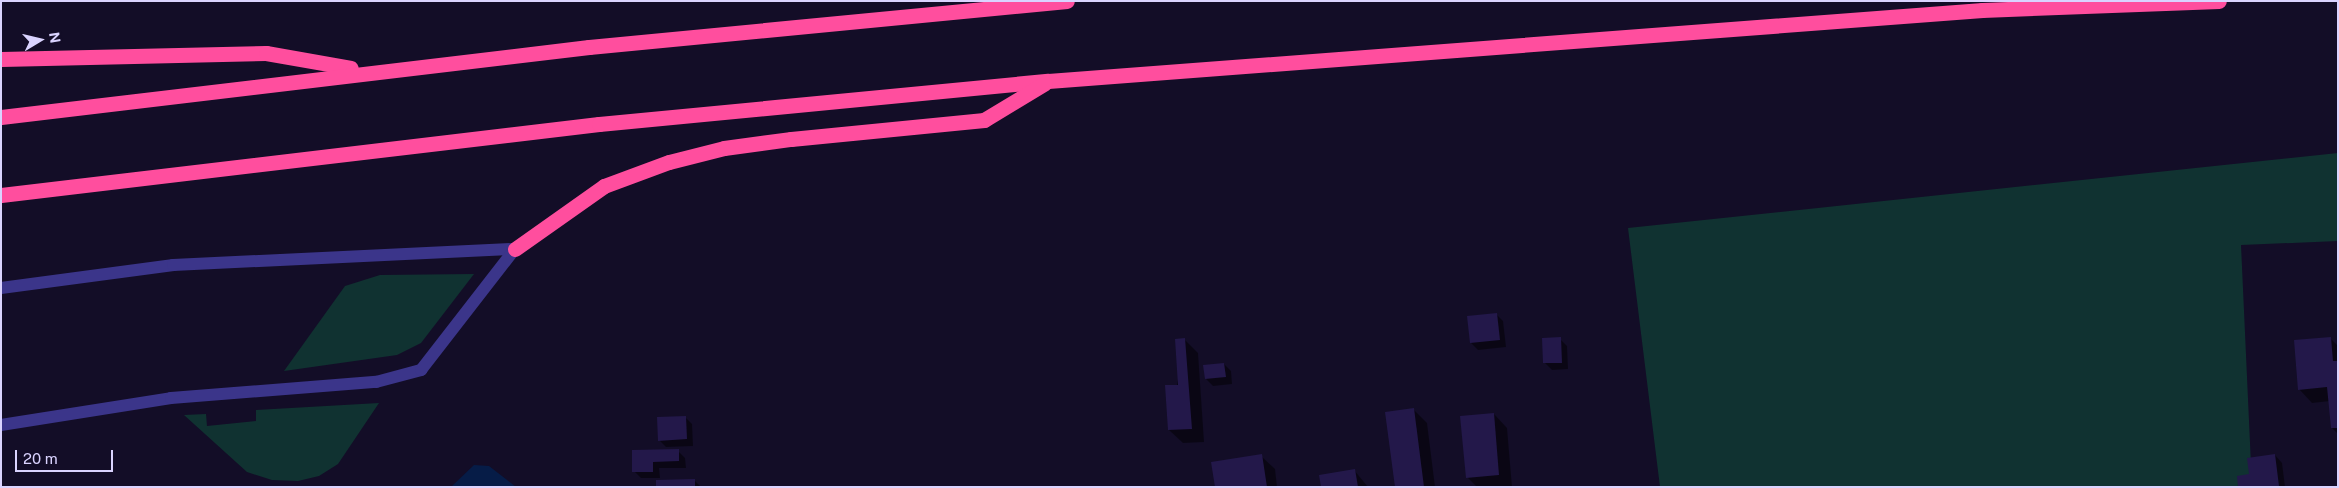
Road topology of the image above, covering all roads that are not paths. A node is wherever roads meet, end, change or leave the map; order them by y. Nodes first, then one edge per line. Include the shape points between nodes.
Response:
1 (1067, 1) edge
2 (2219, 1) edge
3 (1, 59) edge
4 (367, 71) junction
5 (1048, 80) junction
6 (1, 117) edge
7 (1, 195) edge
8 (515, 249) junction
9 (1, 288) edge
10 (1, 425) edge

1 - 4 highway
2 - 5 highway via 1972,10
3 - 4 highway via 266,53
4 - 6 highway
5 - 7 highway via 599,124
5 - 8 highway via 984,120 752,144 669,162 604,186
8 - 9 lane via 173,265
8 - 10 lane via 421,370 376,382 171,398

